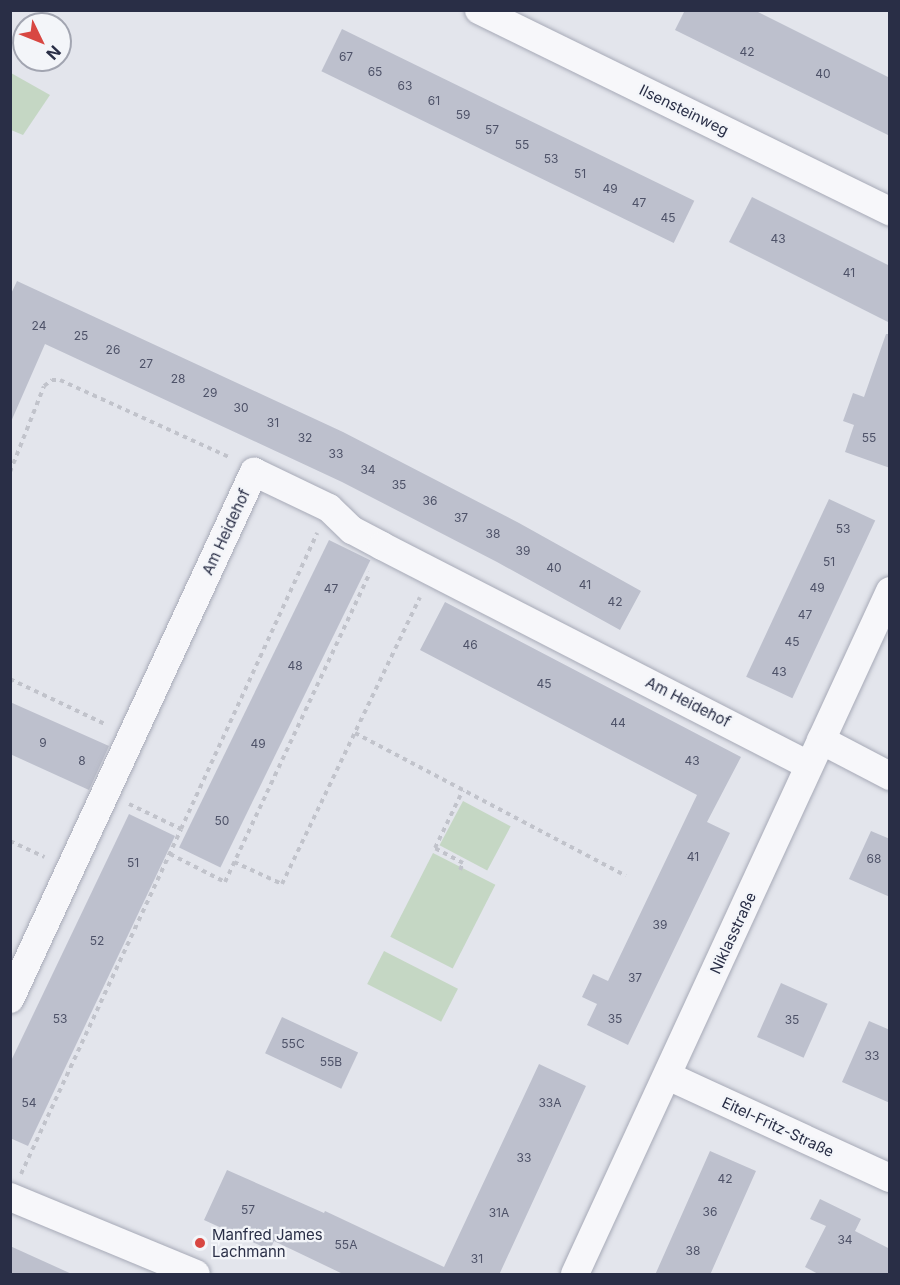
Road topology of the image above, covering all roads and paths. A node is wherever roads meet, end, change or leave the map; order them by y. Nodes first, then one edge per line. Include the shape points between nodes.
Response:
1 (479, 10) edge
2 (890, 211) edge
3 (10, 472) edge
4 (254, 472) junction
5 (329, 508) junction
6 (382, 546) junction
7 (432, 570) junction
8 (890, 591) edge
9 (10, 679) edge
10 (354, 734) junction
11 (133, 737) junction
12 (821, 740) junction
13 (809, 765) junction
14 (890, 776) edge
15 (463, 790) junction
16 (107, 793) junction
17 (181, 829) junction
18 (10, 842) edge
19 (170, 854) junction
20 (234, 862) junction
21 (71, 869) junction
22 (460, 870) dead end
23 (626, 876) dead end
24 (10, 999) edge
25 (668, 1076) junction
26 (890, 1178) edge
27 (15, 1187) edge
28 (196, 1275) edge
29 (575, 1275) edge

1 - 2 street, Ilsensteinweg
3 - 4 path via 44,386 60,380
4 - 5 street, Am Heidehof
4 - 11 street, Am Heidehof
5 - 6 street, Am Heidehof via 352,530
5 - 17 path
6 - 7 street, Am Heidehof
6 - 20 path
7 - 10 path
7 - 13 street, Am Heidehof
8 - 12 street, Niklasstraße
9 - 11 path
10 - 15 path
10 - 20 path via 282,884
11 - 16 street, Am Heidehof
12 - 13 street, Niklasstraße
12 - 14 street
13 - 25 street, Niklasstraße
15 - 22 path via 435,848 463,863
15 - 23 path
16 - 17 path
16 - 21 street, Am Heidehof
17 - 19 path
18 - 21 path
19 - 20 path via 225,882
19 - 27 path
21 - 24 street, Am Heidehof
25 - 26 street, Eitel-Fritz-Straße
25 - 29 street, Niklasstraße
27 - 28 street

